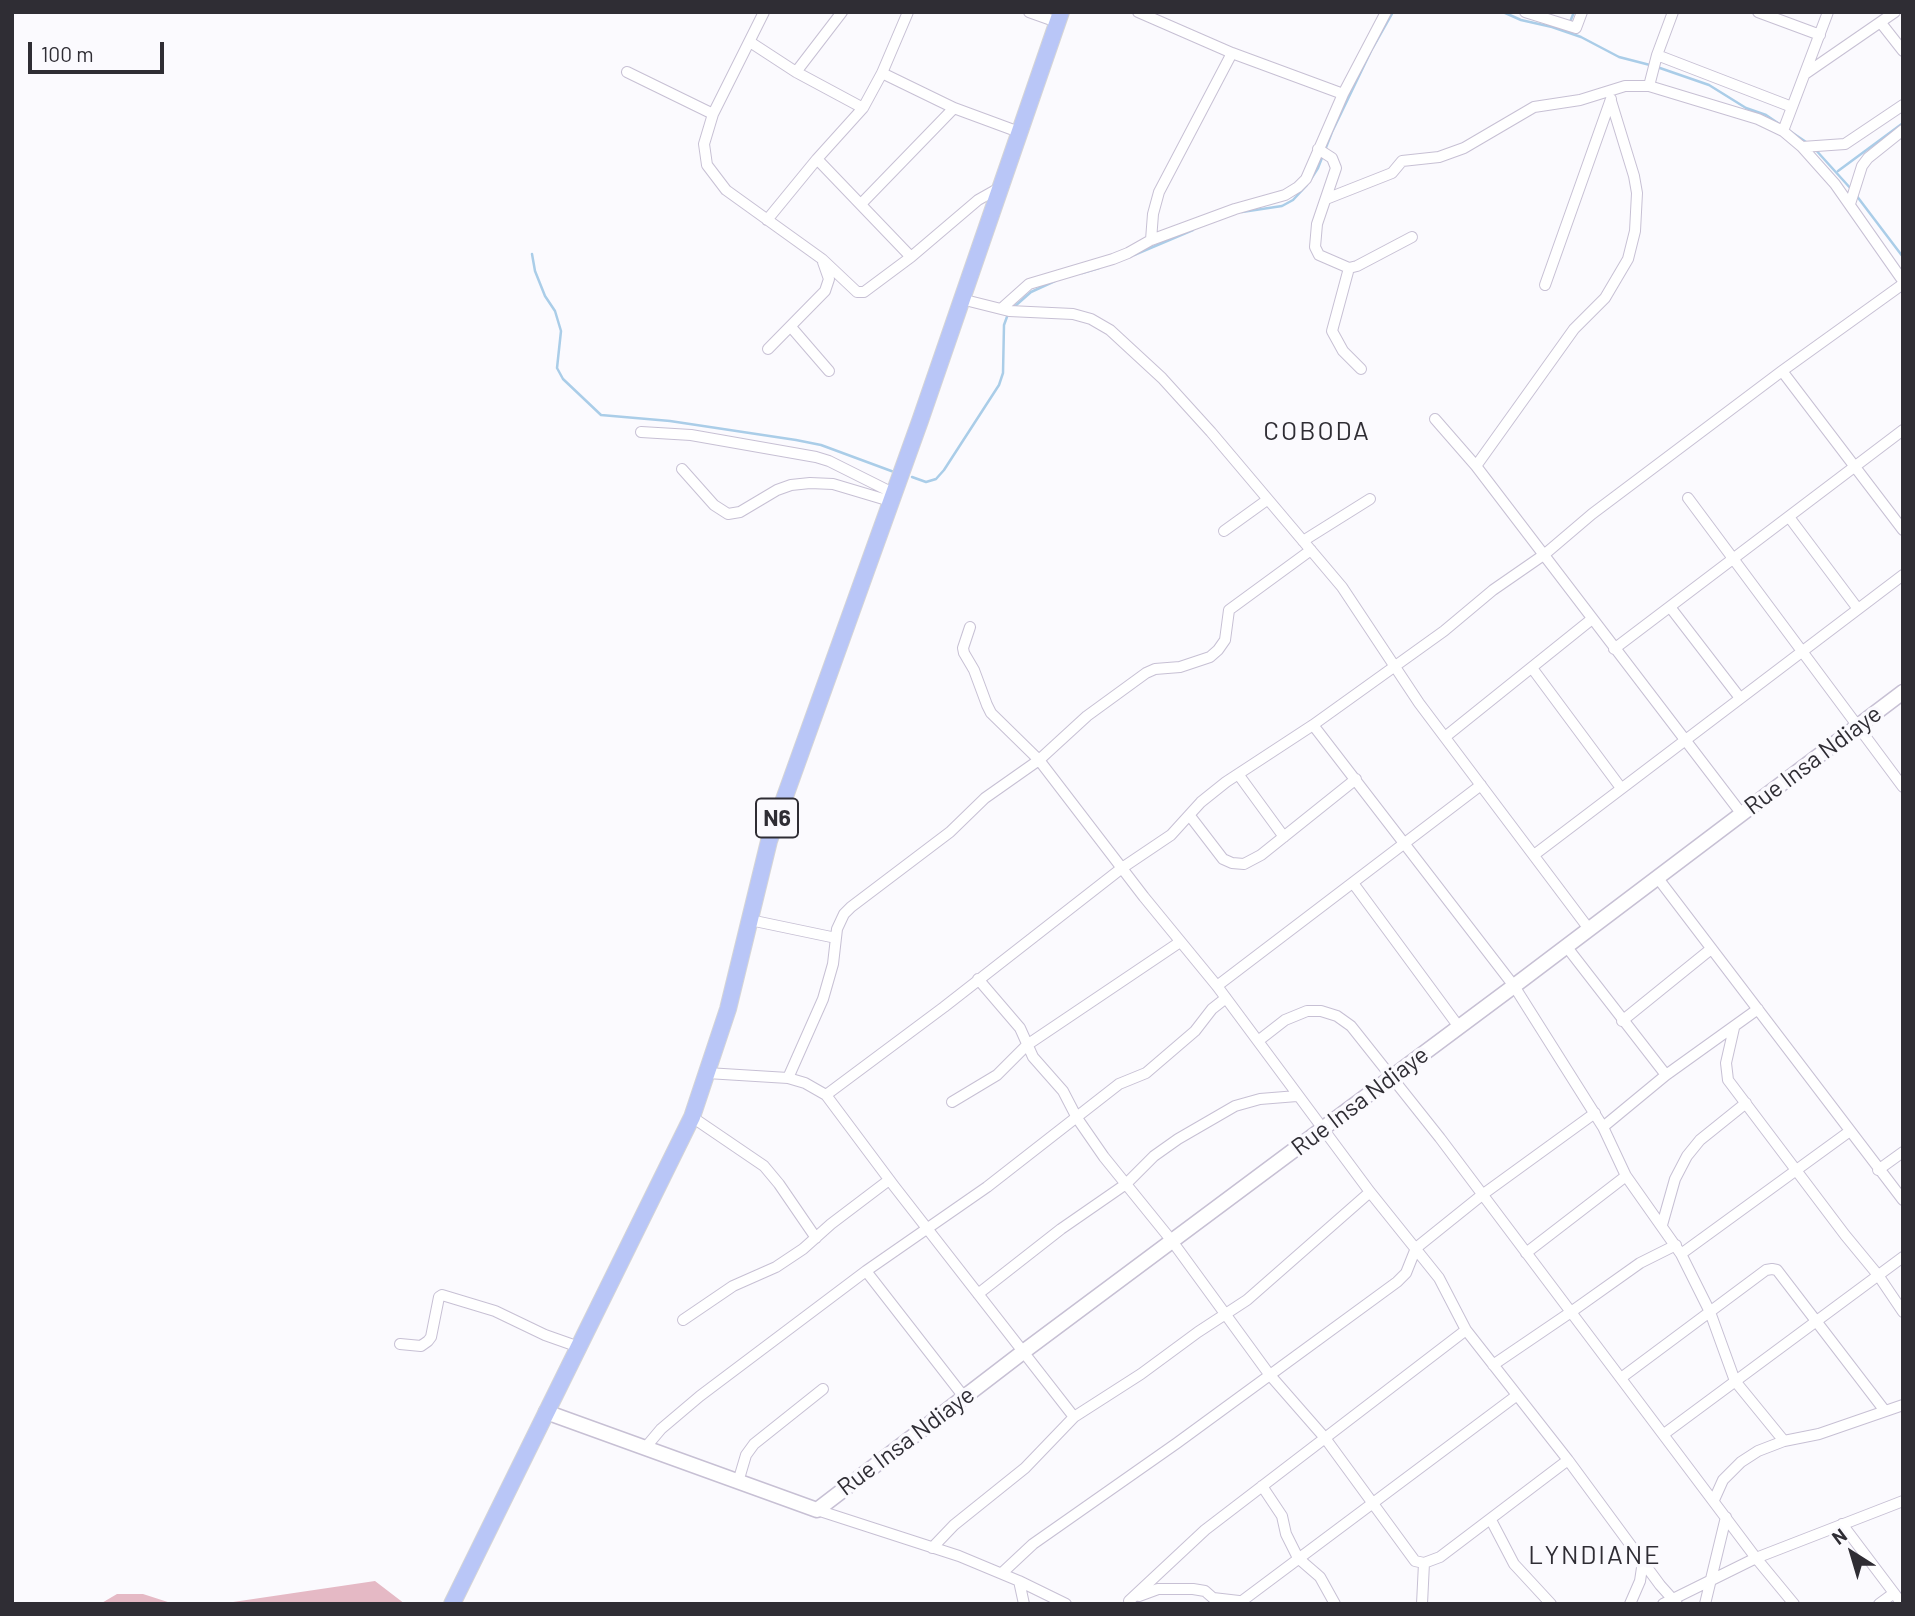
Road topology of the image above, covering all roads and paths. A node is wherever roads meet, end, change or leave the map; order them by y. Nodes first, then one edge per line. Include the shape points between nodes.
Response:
1 (764, 12) edge
2 (842, 12) edge
3 (908, 12) edge
4 (1029, 12) edge
5 (1138, 12) edge
6 (1386, 12) edge
7 (1525, 12) edge
8 (1561, 12) edge
9 (1582, 12) edge
10 (1673, 12) edge
11 (1758, 12) edge
12 (1828, 12) edge
13 (1895, 12) edge
14 (1059, 17) edge
15 (1557, 23) junction
16 (1881, 23) junction
17 (1819, 35) junction
18 (750, 43) junction
19 (1903, 51) edge
20 (1232, 53) junction
21 (1657, 55) junction
22 (627, 72) dead end
23 (796, 72) junction
24 (882, 74) junction
25 (1804, 74) junction
26 (1649, 86) junction
27 (1613, 89) junction
28 (1343, 94) junction
29 (1611, 101) junction
30 (1903, 105) edge
31 (1792, 107) junction
32 (863, 108) junction
33 (954, 108) junction
34 (713, 114) junction
35 (1903, 130) edge
36 (1783, 131) junction
37 (1019, 132) junction
38 (1802, 147) junction
39 (1318, 149) junction
40 (817, 159) junction
41 (1001, 187) junction
42 (1326, 199) junction
43 (861, 204) junction
44 (1850, 204) junction
45 (767, 220) junction
46 (1412, 237) dead end
47 (1151, 240) junction
48 (911, 257) junction
49 (822, 259) junction
50 (1349, 268) junction
51 (1903, 283) edge
52 (1545, 285) dead end
53 (961, 299) junction
54 (1000, 309) junction
55 (791, 327) junction
56 (768, 349) dead end
57 (1361, 369) dead end
58 (829, 371) dead end
59 (1782, 371) junction
60 (1436, 419) dead end
61 (1903, 430) edge
62 (641, 432) dead end
63 (1476, 466) junction
64 (1856, 467) junction
65 (682, 469) dead end
66 (892, 497) junction
67 (1688, 498) dead end
68 (1370, 499) dead end
69 (1267, 500) junction
70 (1789, 517) junction
71 (1903, 530) edge
72 (1224, 531) dead end
73 (1303, 541) junction
74 (1311, 550) junction
75 (1545, 554) junction
76 (1733, 559) junction
77 (1903, 575) edge
78 (1670, 607) junction
79 (1858, 609) junction
80 (1592, 619) junction
81 (970, 627) dead end
82 (1614, 649) junction
83 (1802, 651) junction
84 (1394, 667) junction
85 (1532, 668) junction
86 (1903, 692) edge
87 (1740, 698) junction
88 (1313, 725) junction
89 (1857, 726) junction
90 (1445, 737) junction
91 (1685, 740) junction
92 (1039, 760) junction
93 (1238, 774) junction
94 (1356, 779) junction
95 (1481, 785) junction
96 (1903, 787) edge
97 (1621, 788) junction
98 (1741, 813) junction
99 (1189, 816) junction
100 (1284, 837) junction
101 (1405, 842) junction
102 (1534, 855) junction
103 (1122, 868) junction
104 (1657, 877) junction
105 (1353, 884) junction
106 (750, 920) junction
107 (1589, 929) junction
108 (836, 937) junction
109 (1180, 942) junction
110 (1566, 947) junction
111 (1712, 949) junction
112 (978, 979) junction
113 (1217, 986) junction
114 (1514, 986) junction
115 (1226, 998) junction
116 (1758, 1009) junction
117 (1622, 1021) junction
118 (1459, 1027) junction
119 (1734, 1027) junction
120 (1258, 1041) junction
121 (1027, 1045) junction
122 (707, 1073) junction
123 (1392, 1076) junction
124 (1665, 1076) junction
125 (788, 1078) junction
126 (826, 1095) junction
127 (1297, 1096) junction
128 (952, 1102) dead end
129 (1746, 1103) junction
130 (1595, 1113) junction
131 (692, 1117) junction
132 (1077, 1118) junction
133 (1604, 1127) junction
134 (1323, 1128) junction
135 (1850, 1131) junction
136 (1903, 1152) edge
137 (1797, 1170) junction
138 (1878, 1170) junction
139 (1626, 1175) junction
140 (889, 1180) junction
141 (1126, 1184) junction
142 (1370, 1192) junction
143 (1482, 1195) junction
144 (1903, 1200) edge
145 (1662, 1225) junction
146 (926, 1228) junction
147 (816, 1238) junction
148 (1172, 1241) junction
149 (1416, 1248) junction
150 (1678, 1250) junction
151 (1527, 1253) junction
152 (1903, 1257) edge
153 (866, 1271) junction
154 (1878, 1275) junction
155 (978, 1294) junction
156 (1571, 1312) junction
157 (1710, 1312) junction
158 (1903, 1312) edge
159 (1226, 1314) junction
160 (683, 1320) dead end
161 (1816, 1320) junction
162 (1466, 1329) junction
163 (400, 1344) dead end
164 (579, 1347) junction
165 (1023, 1352) junction
166 (1493, 1365) junction
167 (1269, 1374) junction
168 (1621, 1378) junction
169 (1735, 1381) junction
170 (823, 1389) dead end
171 (964, 1396) junction
172 (1516, 1396) junction
173 (1903, 1405) edge
174 (1885, 1411) junction
175 (545, 1412) junction
176 (1074, 1417) junction
177 (1664, 1434) junction
178 (1325, 1438) junction
179 (1784, 1441) junction
180 (645, 1448) junction
181 (1568, 1460) junction
182 (738, 1482) junction
183 (1262, 1486) junction
184 (1714, 1500) junction
185 (1903, 1501) edge
186 (1373, 1504) junction
187 (817, 1510) junction
188 (1726, 1517) junction
189 (1491, 1520) junction
190 (1842, 1524) junction
191 (932, 1548) junction
192 (1298, 1558) junction
193 (1756, 1558) junction
194 (1643, 1561) junction
195 (1424, 1563) junction
196 (1002, 1573) junction
197 (1710, 1580) junction
198 (1019, 1581) junction
199 (1894, 1593) junction
200 (1128, 1602) edge
201 (1238, 1602) edge
202 (1676, 1602) edge
203 (1550, 1603) edge
204 (452, 1604) edge
205 (1024, 1604) edge
206 (1066, 1604) edge
207 (1335, 1604) edge
208 (1422, 1604) edge
209 (1630, 1604) edge
210 (1663, 1604) edge
211 (1704, 1604) edge
212 (1794, 1604) edge
213 (1879, 1604) edge
214 (1902, 1604) edge

1 - 18 street
2 - 23 street
3 - 24 street
4 - 14 street
5 - 20 street
6 - 28 street
7 - 15 street
8 - 15 street
9 - 15 street via 1576,29
10 - 21 street
11 - 17 street
12 - 17 street
13 - 16 street
14 - 37 main road, N6
16 - 19 street
16 - 25 street
17 - 25 street
18 - 23 street
18 - 34 street
20 - 28 street
20 - 47 street via 1159,192
21 - 26 street
21 - 31 street
22 - 34 street
23 - 32 street
24 - 32 street
24 - 33 street
25 - 31 street
26 - 27 street
26 - 36 street
27 - 29 street
27 - 42 street via 1527,109 1464,148 1439,157 1402,161 1392,173
28 - 39 street
29 - 52 street
29 - 63 street via 1637,192 1628,259 1605,298 1574,328
30 - 38 street via 1845,144
31 - 36 street
32 - 40 street
33 - 37 street
33 - 43 street
34 - 45 street via 704,144 707,165 726,190
35 - 44 street via 1862,166
36 - 38 street
37 - 41 main road, N6
38 - 44 street
39 - 42 street via 1332,158 1336,168
39 - 47 street via 1306,179 1285,195
40 - 43 street
40 - 45 street
41 - 48 street via 978,200
41 - 53 main road, N6
42 - 50 street via 1315,247 1319,255
43 - 48 street
44 - 51 street
45 - 49 street
46 - 50 street
47 - 54 street via 1113,259 1030,284
48 - 49 street via 860,293
49 - 55 street via 828,279 825,291
50 - 57 street via 1332,331
51 - 59 street
53 - 54 street
53 - 66 main road, N6
54 - 69 street via 1073,314 1110,330 1162,378
55 - 56 street
55 - 58 street
59 - 64 street
59 - 75 street
60 - 63 street
61 - 64 street
62 - 66 street via 691,435 816,457
63 - 75 street
64 - 70 street
64 - 71 street
65 - 66 street via 728,514 777,490 810,483
66 - 106 main road, N6 via 769,841
67 - 76 street
68 - 73 street
69 - 72 street
69 - 73 street
70 - 76 street
70 - 79 street
73 - 74 street
74 - 84 street via 1353,602
74 - 92 street via 1229,610 1225,640 1210,657 1146,673 1087,716
75 - 80 street
75 - 84 street
76 - 78 street
76 - 83 street
77 - 79 street
78 - 82 street
78 - 87 street
79 - 83 street
80 - 82 street
80 - 85 street
81 - 92 street via 963,648 986,705
82 - 91 street
83 - 87 street
83 - 89 street
84 - 88 street
84 - 90 street
85 - 90 street
85 - 97 street
86 - 89 main road, Rue Insa Ndiaye
87 - 91 street
88 - 93 street
88 - 94 street
89 - 96 street
89 - 98 main road, Rue Insa Ndiaye
90 - 95 street
91 - 97 street
91 - 98 street
92 - 103 street
92 - 108 street via 985,797 950,832 851,906
93 - 99 street
93 - 100 street
94 - 100 street
94 - 101 street
95 - 101 street
95 - 102 street
97 - 102 street
98 - 104 main road, Rue Insa Ndiaye
99 - 100 street via 1223,859 1233,863 1244,864
99 - 103 street via 1171,835
101 - 105 street
101 - 114 street
102 - 107 street
103 - 109 street
103 - 112 street
104 - 107 main road, Rue Insa Ndiaye
104 - 111 street
105 - 113 street
105 - 118 street
106 - 108 street
106 - 122 main road, N6
107 - 110 main road, Rue Insa Ndiaye
108 - 125 street via 823,999
109 - 113 street
109 - 121 street
110 - 114 main road, Rue Insa Ndiaye
110 - 117 street
111 - 116 street
111 - 117 street
112 - 121 street via 1020,1028
112 - 126 street
113 - 115 street
114 - 118 main road, Rue Insa Ndiaye
114 - 130 street
115 - 120 street
115 - 132 street via 1146,1073 1119,1084
116 - 119 street
116 - 135 street
117 - 124 street
118 - 123 main road, Rue Insa Ndiaye
119 - 124 street
119 - 129 street via 1726,1063 1728,1080
120 - 123 street via 1297,1014 1321,1011 1351,1026
120 - 127 street
121 - 128 street via 997,1075
121 - 132 street via 1063,1091
122 - 125 street
122 - 131 main road, N6
123 - 134 main road, Rue Insa Ndiaye
123 - 143 street
124 - 133 street
125 - 126 street
126 - 140 street
127 - 134 street
127 - 141 street via 1235,1106 1153,1156
129 - 137 street
129 - 145 street via 1687,1156
130 - 133 street
130 - 143 street
131 - 147 street via 764,1166
131 - 164 main road, N6
132 - 141 street
132 - 146 street
133 - 139 street
134 - 142 street
134 - 148 main road, Rue Insa Ndiaye
135 - 137 street
135 - 138 street
136 - 138 street
137 - 150 street
137 - 154 street
138 - 144 street
139 - 145 street
139 - 151 street
140 - 146 street
140 - 147 street
141 - 148 street
141 - 155 street
142 - 149 street
142 - 159 street
143 - 149 street
143 - 151 street
145 - 150 street
146 - 153 street
146 - 155 street
147 - 160 street via 776,1267 733,1286
148 - 159 street
148 - 165 main road, Rue Insa Ndiaye
149 - 162 street via 1439,1278
149 - 167 street via 1397,1282
150 - 156 street via 1640,1263
150 - 157 street
151 - 156 street
152 - 154 street
153 - 171 street
153 - 180 street via 700,1396
154 - 158 street
154 - 161 street
155 - 165 street
156 - 166 street
156 - 168 street
157 - 161 street via 1772,1269
157 - 168 street
157 - 169 street
159 - 167 street
159 - 176 street
161 - 169 street
161 - 174 street
162 - 166 street
162 - 178 street
163 - 164 street via 421,1346 428,1341 442,1295 495,1311
164 - 175 main road, N6
165 - 171 main road, Rue Insa Ndiaye
165 - 176 street
166 - 172 street
167 - 178 street
167 - 196 street via 1033,1544
168 - 177 street
169 - 177 street
169 - 179 street
170 - 182 street via 754,1444
171 - 187 main road, Rue Insa Ndiaye
172 - 181 street
172 - 186 street
173 - 174 street
174 - 179 street
175 - 180 main road
175 - 204 main road, N6
176 - 191 street via 1026,1468
177 - 184 street
178 - 183 street
178 - 186 street
179 - 184 street via 1741,1462 1723,1480
180 - 182 main road
181 - 189 street
181 - 194 street
182 - 187 main road
183 - 192 street via 1282,1516
183 - 200 street via 1205,1530
184 - 188 street
185 - 190 street
186 - 192 street
186 - 195 street via 1410,1557
187 - 191 street
188 - 193 street
188 - 197 street
189 - 195 street via 1440,1557
189 - 203 street via 1514,1564
190 - 193 street
190 - 199 street
191 - 196 street
192 - 201 street
192 - 207 street via 1320,1577
193 - 197 street
193 - 212 street
194 - 202 street
194 - 209 street
195 - 208 street
196 - 198 street
197 - 202 street
197 - 211 street
198 - 205 street
198 - 206 street
199 - 213 street
199 - 214 street
200 - 201 street via 1168,1588 1202,1590 1213,1598
202 - 210 street

